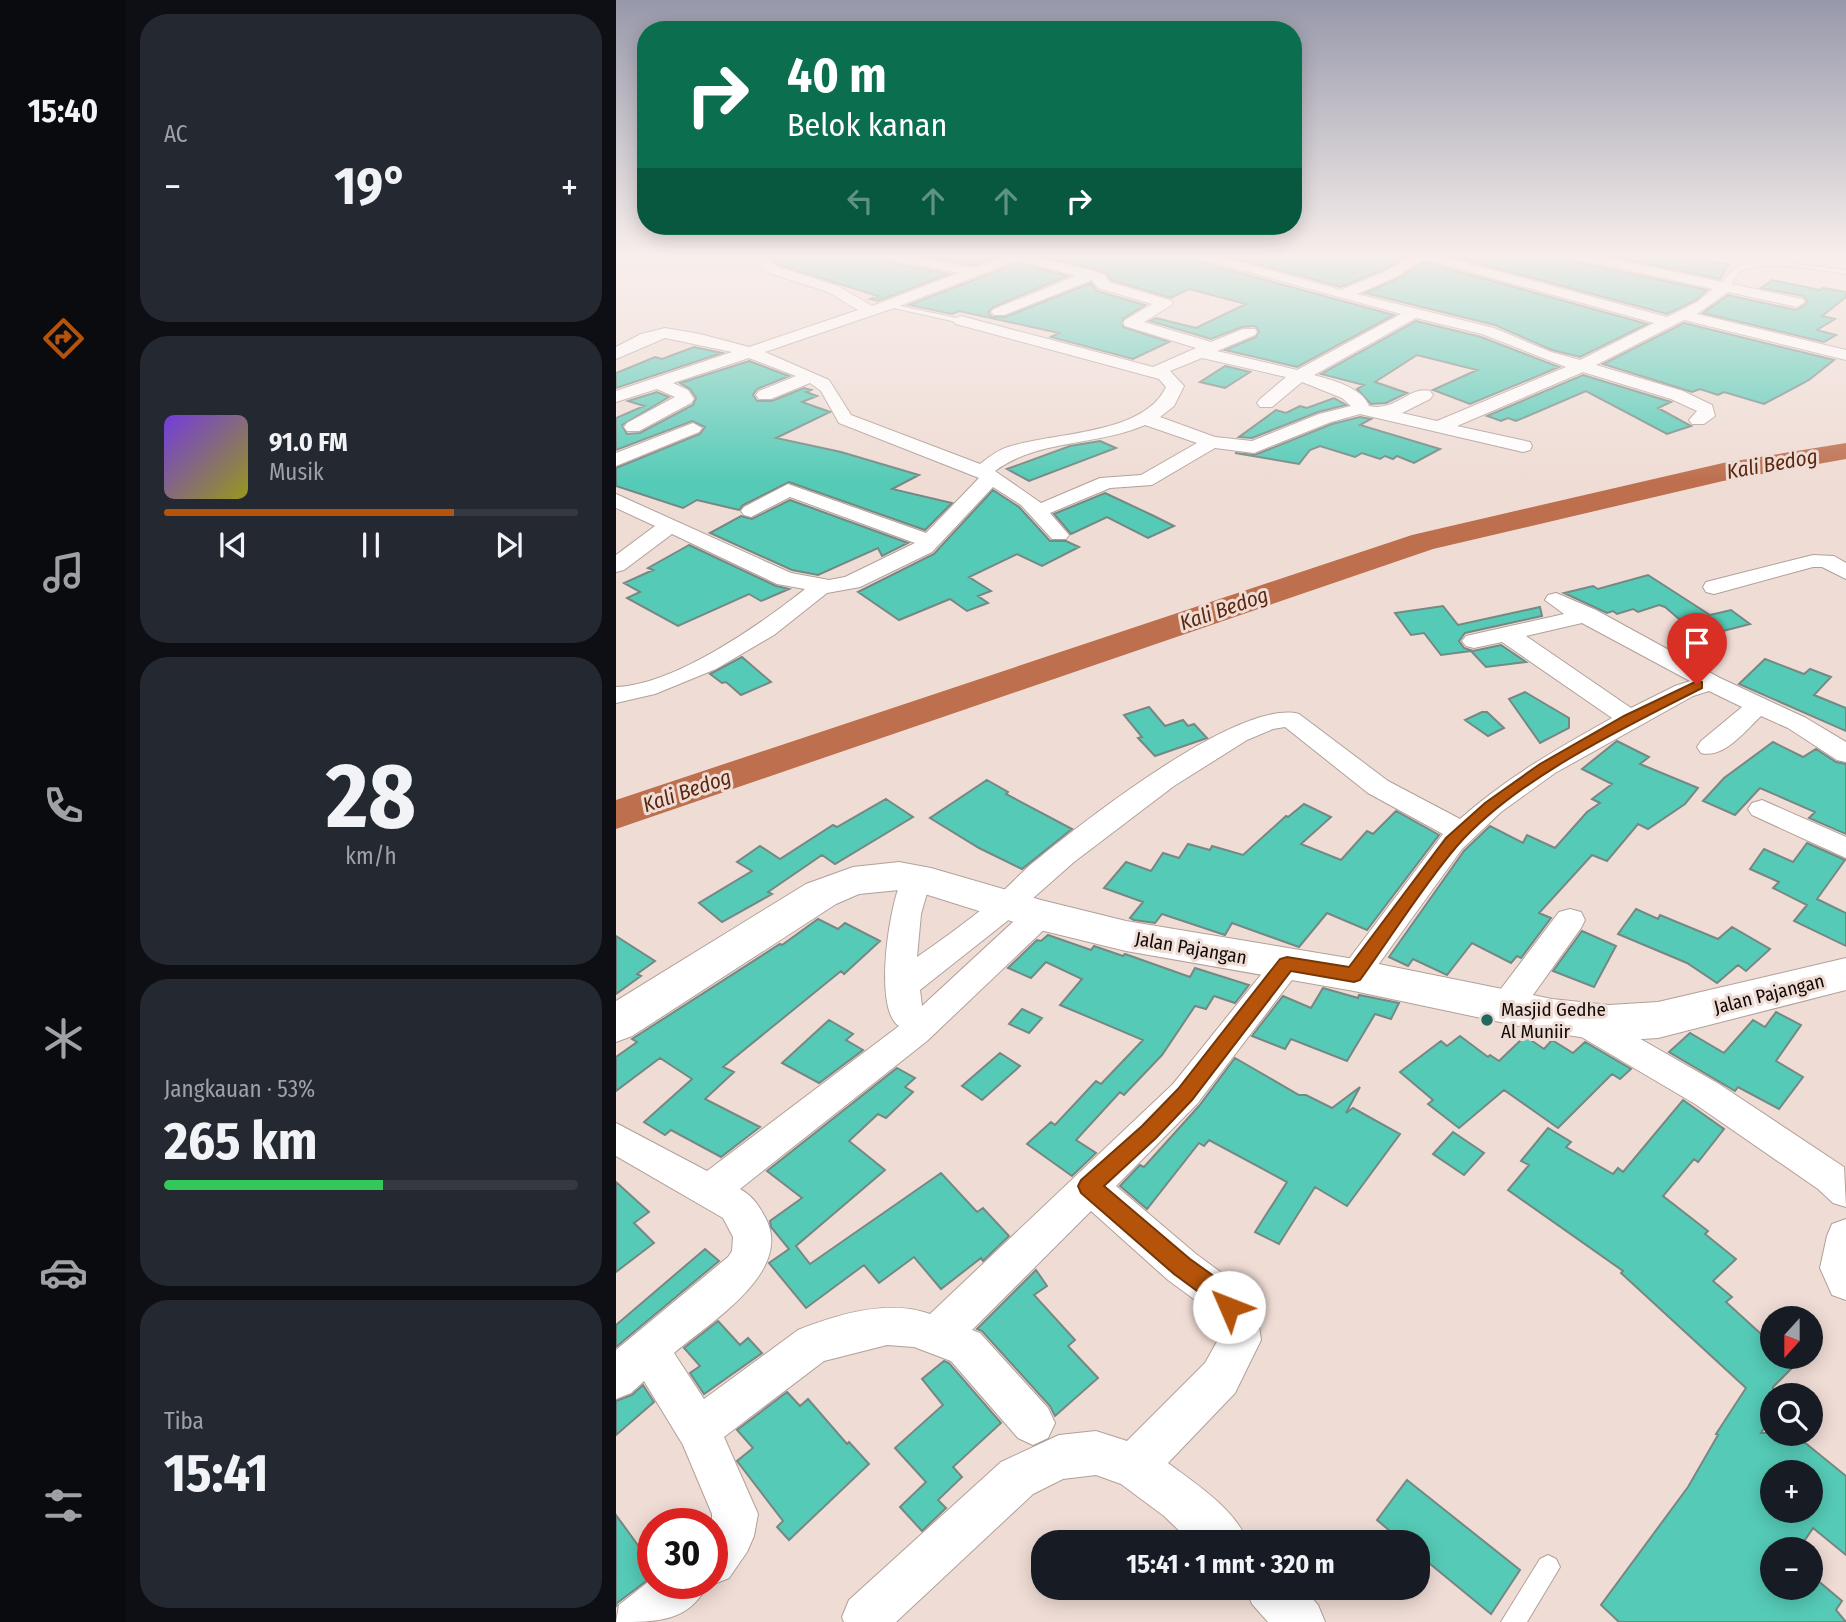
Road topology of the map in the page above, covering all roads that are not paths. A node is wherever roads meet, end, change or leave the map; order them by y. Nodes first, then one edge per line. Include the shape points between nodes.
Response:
1 (809, 331) edge
2 (998, 331) edge
3 (1151, 331) edge
4 (1381, 331) edge
5 (1487, 331) edge
6 (1653, 331) edge
7 (1731, 331) edge
8 (1249, 332) dead end
9 (1205, 350) junction
10 (746, 351) junction
11 (616, 354) edge
12 (1846, 355) edge
13 (1584, 365) junction
14 (1154, 372) junction
15 (810, 377) junction
16 (1297, 377) junction
17 (657, 382) junction
18 (1424, 395) dead end
19 (765, 396) dead end
20 (616, 397) edge
21 (1266, 402) dead end
22 (1360, 409) junction
23 (1382, 416) junction
24 (1144, 418) junction
25 (1698, 420) dead end
26 (624, 424) edge
27 (693, 428) dead end
28 (1436, 428) junction
29 (666, 438) junction
30 (1212, 442) junction
31 (1523, 446) dead end
32 (616, 460) edge
33 (987, 474) junction
34 (616, 500) edge
35 (751, 511) dead end
36 (1038, 511) junction
37 (669, 526) junction
38 (1059, 535) dead end
39 (931, 542) junction
40 (616, 565) edge
41 (1846, 572) edge
42 (821, 587) junction
43 (1714, 587) dead end
44 (1556, 600) dead end
45 (1588, 615) junction
46 (1508, 635) junction
47 (1474, 641) dead end
48 (1711, 683) junction
49 (616, 695) edge
50 (1760, 704) junction
51 (1630, 719) junction
52 (1710, 747) dead end
53 (1846, 754) edge
54 (1762, 809) dead end
55 (1461, 832) junction
56 (1846, 848) edge
57 (916, 878) junction
58 (1023, 910) junction
59 (1570, 920) dead end
60 (1287, 964) junction
61 (1846, 974) edge
62 (1354, 975) junction
63 (902, 986) junction
64 (1506, 1007) junction
65 (907, 1016) dead end
66 (1582, 1021) junction
67 (616, 1024) edge
68 (616, 1138) edge
69 (1089, 1186) junction
70 (710, 1190) junction
71 (1846, 1191) edge
72 (1846, 1236) edge
73 (1846, 1282) edge
74 (939, 1335) junction
75 (648, 1349) junction
76 (616, 1378) edge
77 (1033, 1423) dead end
78 (698, 1430) junction
79 (1134, 1466) junction
80 (1213, 1530) edge
81 (728, 1540) edge
82 (1548, 1567) dead end
83 (665, 1599) edge
84 (1281, 1600) edge
85 (866, 1617) dead end
86 (636, 1622) edge
87 (1301, 1622) edge
88 (1513, 1622) edge

1 - 10 street
2 - 14 street
3 - 9 street
4 - 16 street
5 - 13 street via 1545,355
6 - 13 street
7 - 12 street
8 - 9 street
9 - 14 street
9 - 16 street
10 - 11 street via 666,333
10 - 15 street
10 - 17 street
13 - 25 street via 1701,405 1708,413
13 - 28 street
14 - 24 street via 1171,379 1175,390 1166,405
15 - 19 street
15 - 33 street via 828,388 839,414 854,424
16 - 21 street
16 - 22 street via 1350,393
17 - 20 street
17 - 26 street via 685,399
18 - 23 street
22 - 23 street
22 - 30 street via 1254,447
23 - 28 street
24 - 30 street
24 - 33 street via 1014,451
26 - 29 street
27 - 29 street
28 - 31 street
29 - 32 street
30 - 36 street via 1145,481 1107,482
33 - 36 street
33 - 39 street
34 - 37 street
35 - 39 street via 788,490
36 - 38 street
37 - 40 street
37 - 42 street via 785,579
39 - 42 street via 852,582
41 - 43 street via 1826,561 1813,561
42 - 49 street via 729,655 653,687
44 - 45 street
45 - 46 street
45 - 48 street
46 - 47 street
46 - 51 street
48 - 50 street
48 - 51 street via 1684,691
50 - 52 street
50 - 53 street
51 - 55 street via 1525,780
54 - 56 street
55 - 58 street via 1378,787 1290,719 1275,719 1202,755 1041,872
55 - 62 street
57 - 58 main road, Jalan Pajangan
57 - 63 street via 903,920
57 - 67 main road, Jalan Pajangan via 868,878 821,894
58 - 60 main road, Jalan Pajangan via 1126,936
58 - 63 street
58 - 70 street via 915,1032
59 - 64 street
60 - 62 main road, Jalan Pajangan
60 - 69 street via 1185,1094
61 - 66 main road, Jalan Pajangan via 1658,1020
62 - 64 main road, Jalan Pajangan
63 - 65 street
64 - 66 main road, Jalan Pajangan
66 - 71 street via 1707,1094
68 - 70 street
69 - 74 street
69 - 79 street via 1220,1295 1238,1319 1240,1340 1220,1378
70 - 75 street via 747,1219 754,1237 753,1254 736,1276
72 - 73 street via 1840,1268
74 - 77 street via 965,1347
74 - 78 street via 887,1326 813,1344
75 - 76 street
75 - 78 street
78 - 81 street via 735,1514
79 - 80 street
79 - 85 street via 1096,1453 1059,1457 1017,1478
82 - 88 lane
83 - 86 street
84 - 87 street

